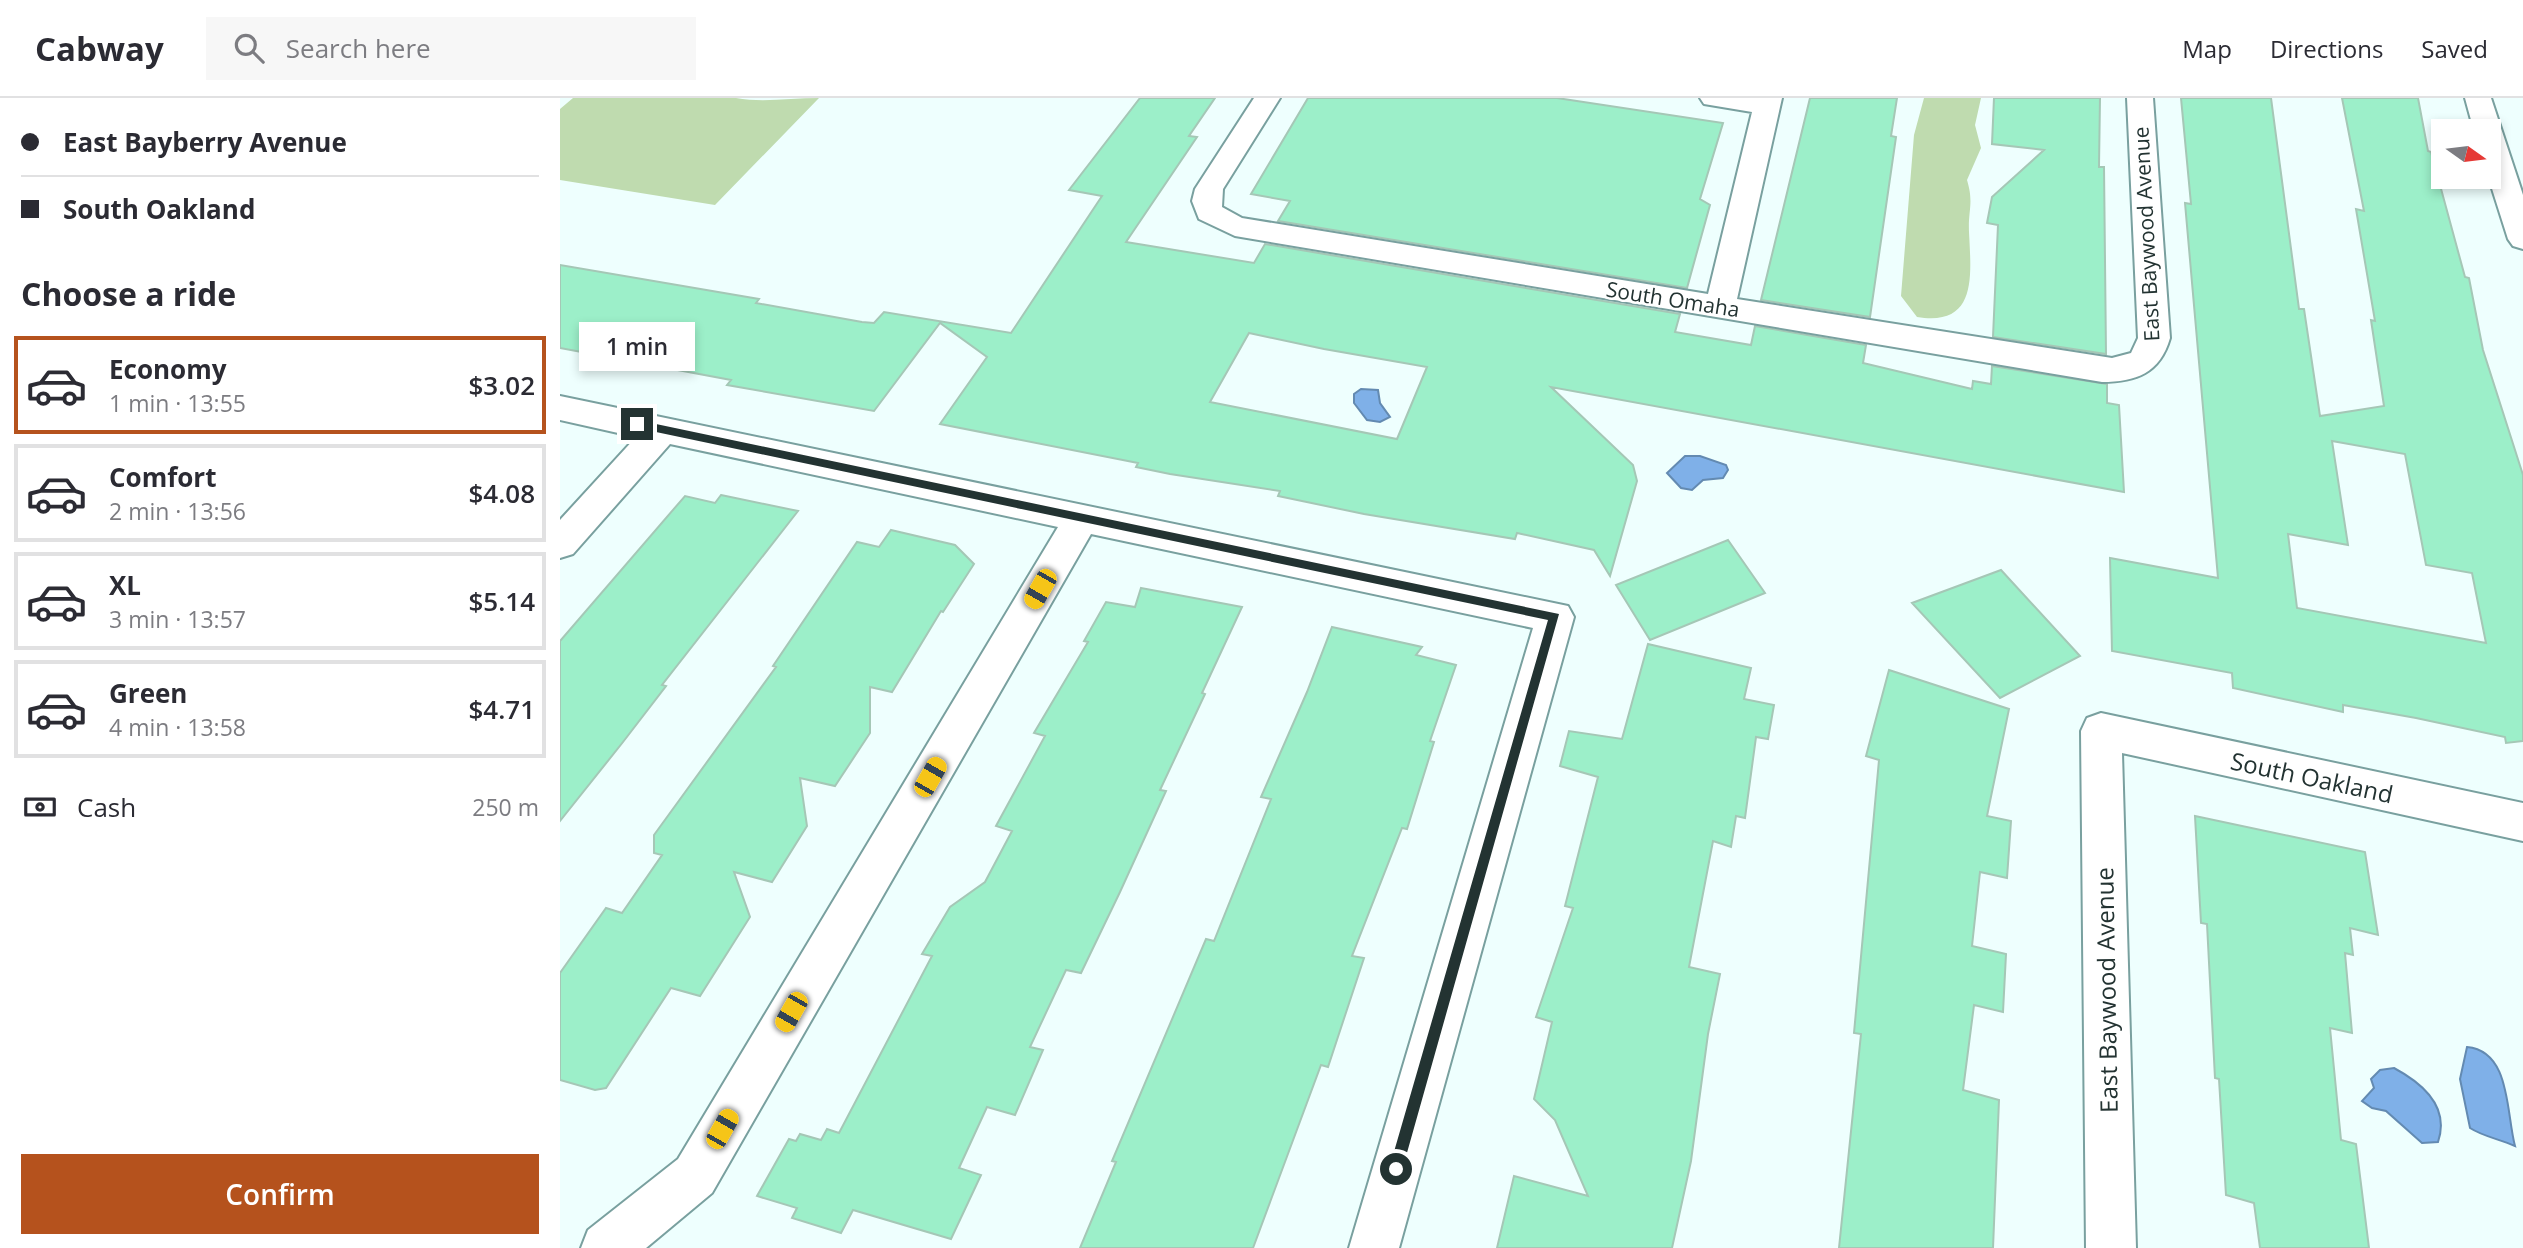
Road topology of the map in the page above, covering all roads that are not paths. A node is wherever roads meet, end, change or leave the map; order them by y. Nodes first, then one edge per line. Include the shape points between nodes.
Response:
1 (1267, 98) edge
2 (1713, 98) edge
3 (2140, 98) edge
4 (2478, 98) edge
5 (1768, 102) edge
6 (2484, 119) edge
7 (2501, 171) edge
8 (2523, 239) edge
9 (1720, 307) junction
10 (2141, 366) joint
11 (560, 408) edge
12 (663, 429) junction
13 (1082, 518) junction
14 (560, 544) edge
15 (2102, 732) joint
16 (2523, 822) edge
17 (606, 1248) edge
18 (1374, 1248) edge
19 (2111, 1248) edge

1 - 9 street, South Omaha via 1209,189 1209,212 1235,226
2 - 5 street
3 - 10 street, East Baywood Avenue via 2154,338 2151,354
4 - 6 street
5 - 9 street
7 - 8 street
9 - 10 street, South Omaha via 2102,370
11 - 12 street
12 - 13 street
12 - 14 street
13 - 17 street via 695,1176
13 - 18 street via 1555,617
15 - 16 street, South Oakland
15 - 19 street, East Baywood Avenue

